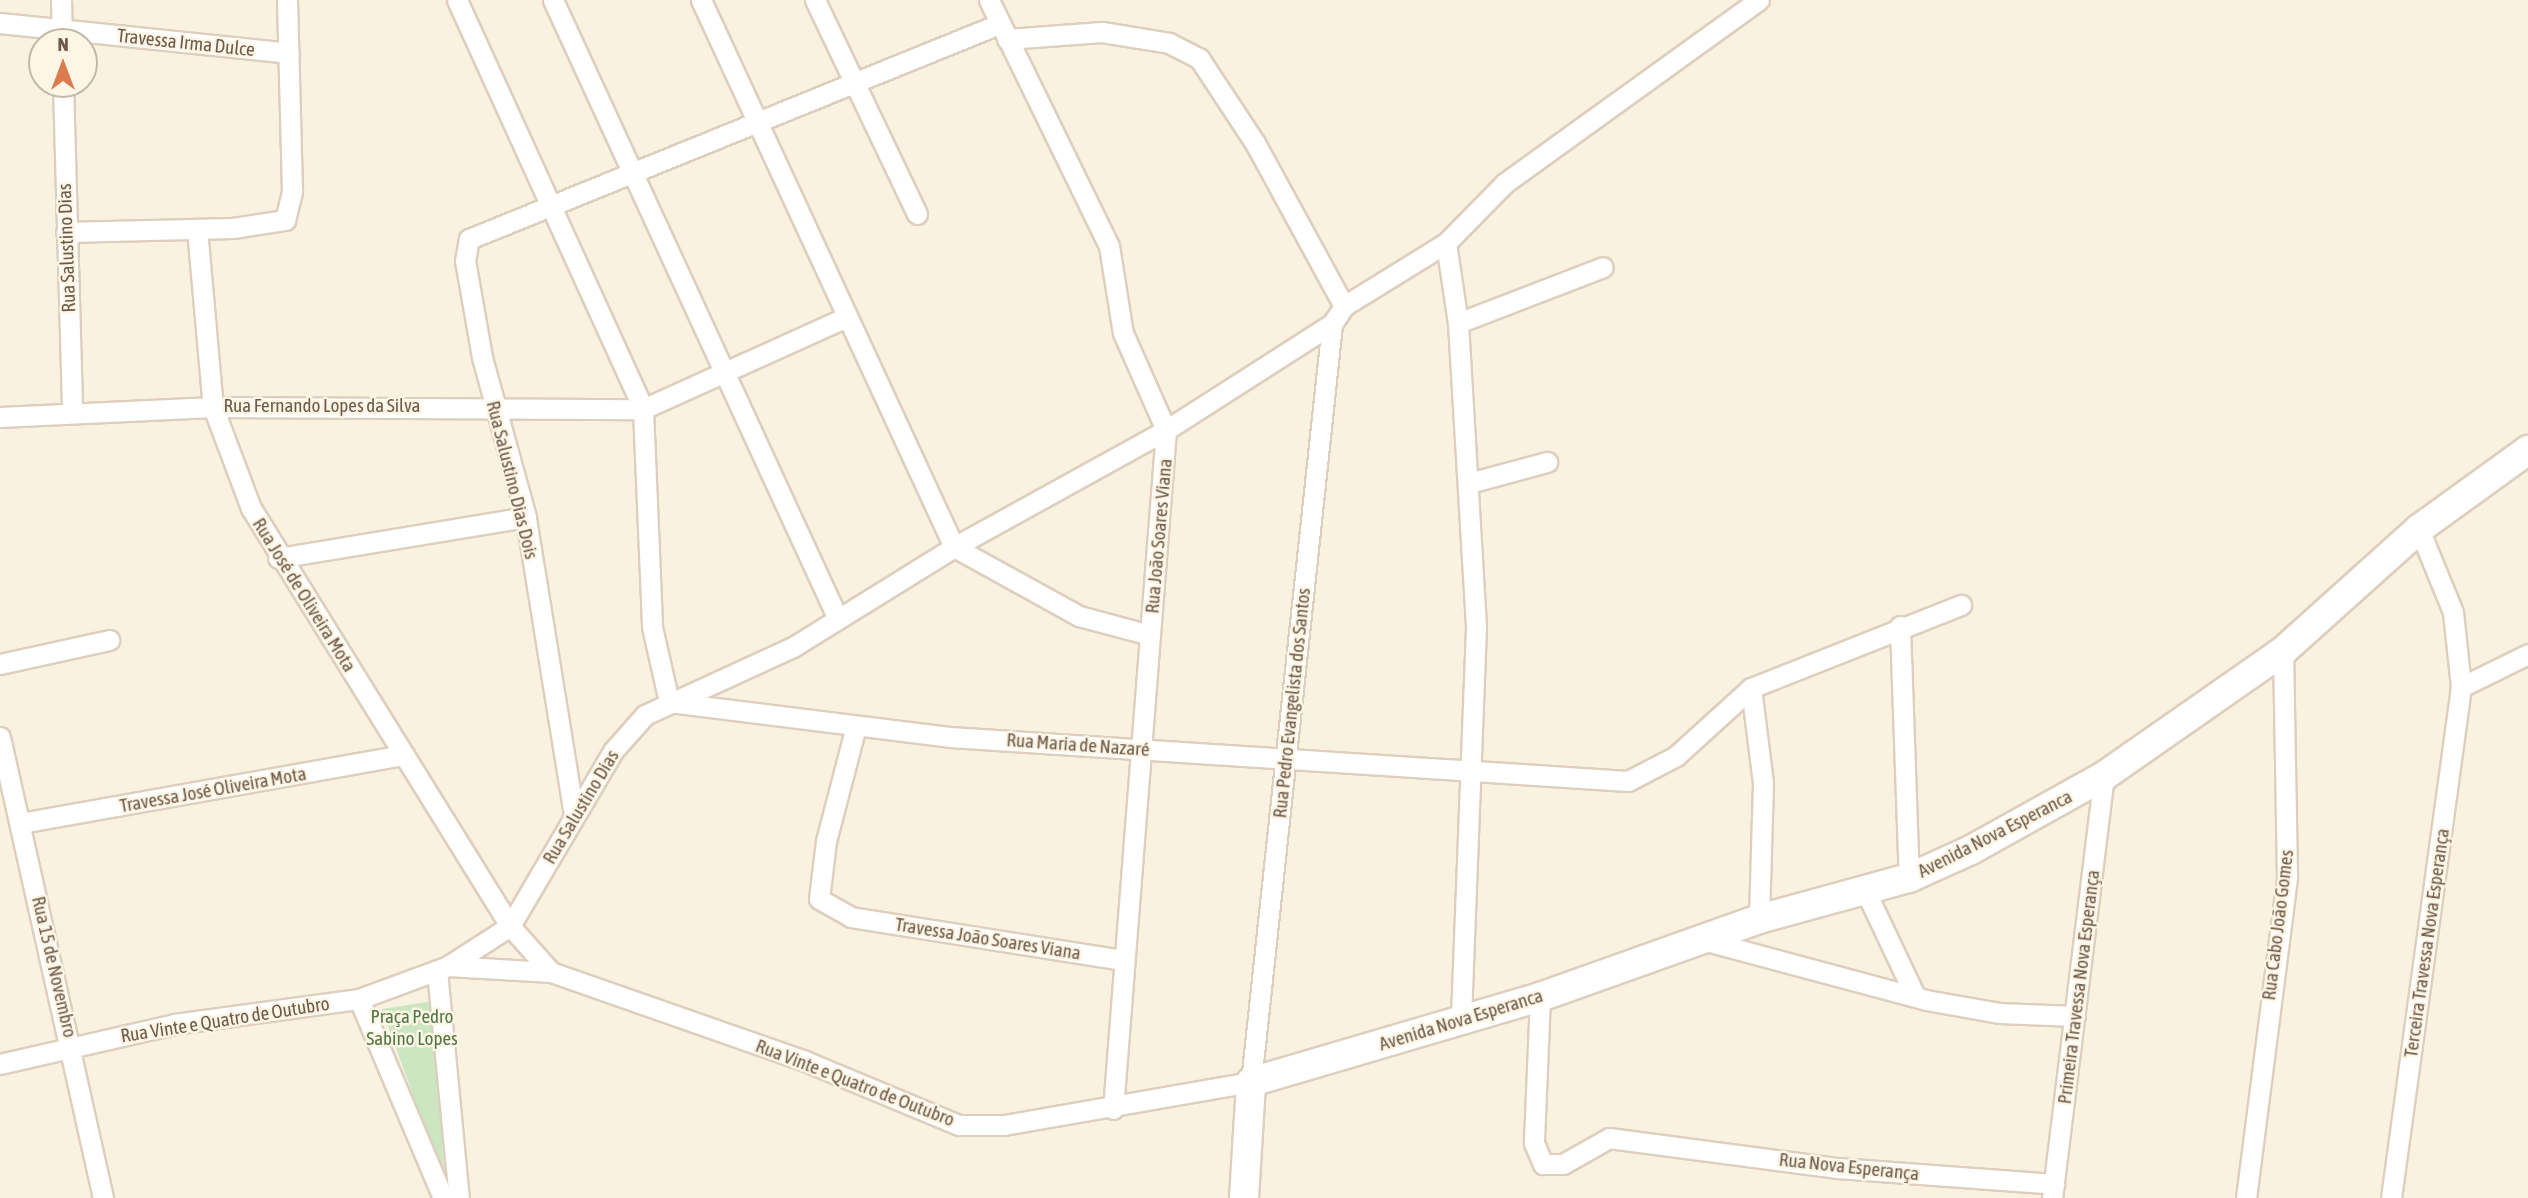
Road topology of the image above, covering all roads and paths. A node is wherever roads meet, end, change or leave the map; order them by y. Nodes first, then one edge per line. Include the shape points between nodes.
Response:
1 (61, 0) edge
2 (287, 0) edge
3 (457, 0) edge
4 (553, 0) edge
5 (701, 0) edge
6 (815, 0) edge
7 (989, 0) edge
8 (1759, 0) edge
9 (0, 23) edge
10 (62, 28) edge
11 (28, 29) edge
12 (1003, 31) junction
13 (98, 39) edge
14 (288, 53) junction
15 (850, 85) junction
16 (63, 98) edge
17 (756, 122) junction
18 (636, 175) junction
19 (557, 208) junction
20 (917, 215) dead end
21 (197, 229) junction
22 (66, 232) junction
23 (1446, 243) junction
24 (1603, 267) dead end
25 (1344, 306) junction
26 (847, 317) junction
27 (1458, 323) junction
28 (1332, 324) junction
29 (726, 373) junction
30 (493, 405) junction
31 (213, 407) junction
32 (643, 409) junction
33 (72, 412) junction
34 (0, 417) edge
35 (1166, 430) junction
36 (2528, 450) edge
37 (1547, 462) dead end
38 (1469, 483) junction
39 (526, 517) junction
40 (2419, 529) junction
41 (954, 547) junction
42 (278, 558) junction
43 (1961, 605) dead end
44 (838, 619) junction
45 (1900, 626) junction
46 (1150, 635) junction
47 (109, 640) dead end
48 (2283, 651) junction
49 (2528, 654) edge
50 (0, 664) edge
51 (2461, 687) junction
52 (1751, 688) junction
53 (668, 702) junction
54 (856, 726) junction
55 (0, 737) edge
56 (1141, 749) junction
57 (404, 755) junction
58 (1290, 756) junction
59 (1475, 770) junction
60 (2104, 776) junction
61 (574, 816) junction
62 (21, 823) junction
63 (1909, 878) junction
64 (1865, 890) junction
65 (1759, 919) junction
66 (510, 926) junction
67 (1698, 939) junction
68 (1124, 960) junction
69 (442, 969) junction
70 (551, 972) junction
71 (1915, 996) junction
72 (1540, 997) junction
73 (359, 999) junction
74 (2075, 1017) junction
75 (1461, 1021) junction
76 (72, 1047) junction
77 (0, 1064) edge
78 (1251, 1082) junction
79 (1113, 1110) junction
80 (2053, 1191) edge
81 (103, 1198) edge
82 (443, 1198) edge
83 (459, 1198) edge
84 (1244, 1198) edge
85 (2246, 1198) edge
86 (2391, 1198) edge

1 - 10 street
2 - 14 street
3 - 19 street
4 - 18 street
5 - 17 street
6 - 15 street
7 - 12 street, Rua João Soares Viana
8 - 23 street via 1505,183
9 - 11 street, Travessa Irma Dulce
12 - 15 street, Rua Salustino Dias Dois
12 - 25 street, Rua Salustino Dias Dois via 1102,32 1169,43 1199,58 1255,143
12 - 35 street, Rua João Soares Viana via 1109,246 1123,333
13 - 14 street, Travessa Irma Dulce
14 - 21 street via 292,191 285,220
15 - 17 street, Rua Salustino Dias Dois
15 - 20 street
16 - 22 street, Rua Salustino Dias
17 - 18 street, Rua Salustino Dias Dois
17 - 26 street
18 - 19 street, Rua Salustino Dias Dois
18 - 29 street
19 - 30 street, Rua Salustino Dias Dois via 476,233 465,251
19 - 32 street
21 - 22 street
21 - 31 street, Rua José de Oliveira Mota
22 - 33 street, Rua Salustino Dias
23 - 25 street
23 - 27 street
24 - 27 street
25 - 28 street
26 - 29 street
26 - 41 street
27 - 38 street
28 - 35 street, Rua Salustino Dias
28 - 58 street, Rua Pedro Evangelista dos Santos
29 - 32 street
29 - 44 street
30 - 31 street, Rua Fernando Lopes da Silva
30 - 32 street, Rua Fernando Lopes da Silva
30 - 39 street, Rua Salustino Dias Dois
31 - 33 street, Rua Fernando Lopes da Silva
31 - 42 street, Rua José de Oliveira Mota via 232,465
32 - 53 street via 652,627
33 - 34 street, Rua Fernando Lopes da Silva
35 - 41 street, Rua Salustino Dias
35 - 46 street, Rua João Soares Viana
36 - 40 main road, Avenida Nova Esperanca
37 - 38 street
38 - 59 street
39 - 42 street
39 - 61 street, Rua Salustino Dias Dois
40 - 48 main road, Avenida Nova Esperanca
40 - 51 street, Terceira Travessa Nova Esperança via 2453,611
41 - 44 street, Rua Salustino Dias
41 - 46 street via 1079,616
42 - 57 street, Rua José de Oliveira Mota
43 - 45 street, Rua Maria de Nazaré
44 - 53 street, Rua Salustino Dias via 743,673
45 - 52 street, Rua Maria de Nazaré
45 - 63 street
46 - 56 street, Rua João Soares Viana
47 - 50 street
48 - 60 main road, Avenida Nova Esperanca
48 - 85 street, Rua Cabo João Gomes via 2287,877
49 - 51 street
51 - 86 street, Terceira Travessa Nova Esperança
52 - 59 street, Rua Maria de Nazaré via 1676,756 1628,781 1564,782
52 - 65 street via 1763,783
53 - 54 street, Rua Maria de Nazaré
53 - 61 street, Rua Salustino Dias via 631,728
54 - 56 street, Rua Maria de Nazaré
54 - 68 street, Travessa João Soares Viana via 817,884 819,899 851,917
55 - 62 street, Rua 15 de Novembro
56 - 58 street, Rua Maria de Nazaré
56 - 68 street, Rua João Soares Viana
57 - 62 street, Travessa José Oliveira Mota
57 - 66 street, Rua José de Oliveira Mota
58 - 59 street, Rua Maria de Nazaré
58 - 78 street, Rua Pedro Evangelista dos Santos
59 - 75 street
60 - 63 main road, Avenida Nova Esperanca
60 - 74 street, Primeira Travessa Nova Esperança
61 - 66 street, Rua Salustino Dias
62 - 76 street, Rua 15 de Novembro
63 - 64 main road, Avenida Nova Esperanca
64 - 65 main road, Avenida Nova Esperanca
64 - 71 street
65 - 67 main road, Avenida Nova Esperanca
66 - 69 street, Rua Vinte e Quatro de Outubro
66 - 70 street, Rua Vinte e Quatro de Outubro
67 - 71 street
67 - 72 main road, Avenida Nova Esperanca
68 - 79 street, Rua João Soares Viana
69 - 70 street, Rua Vinte e Quatro de Outubro
69 - 73 street, Rua Vinte e Quatro de Outubro
69 - 83 street
70 - 79 street, Rua Vinte e Quatro de Outubro via 959,1125 1004,1125
71 - 74 street via 1999,1013
72 - 75 main road, Avenida Nova Esperanca
72 - 80 street, Rua Nova Esperança via 1537,1156 1553,1166 1602,1139
73 - 76 street, Rua Vinte e Quatro de Outubro via 174,1024
73 - 82 street
74 - 80 street, Primeira Travessa Nova Esperança
75 - 78 main road, Avenida Nova Esperanca
76 - 77 street, Rua Vinte e Quatro de Outubro
76 - 81 street, Rua 15 de Novembro
78 - 79 street, Rua Vinte e Quatro de Outubro
78 - 84 main road

